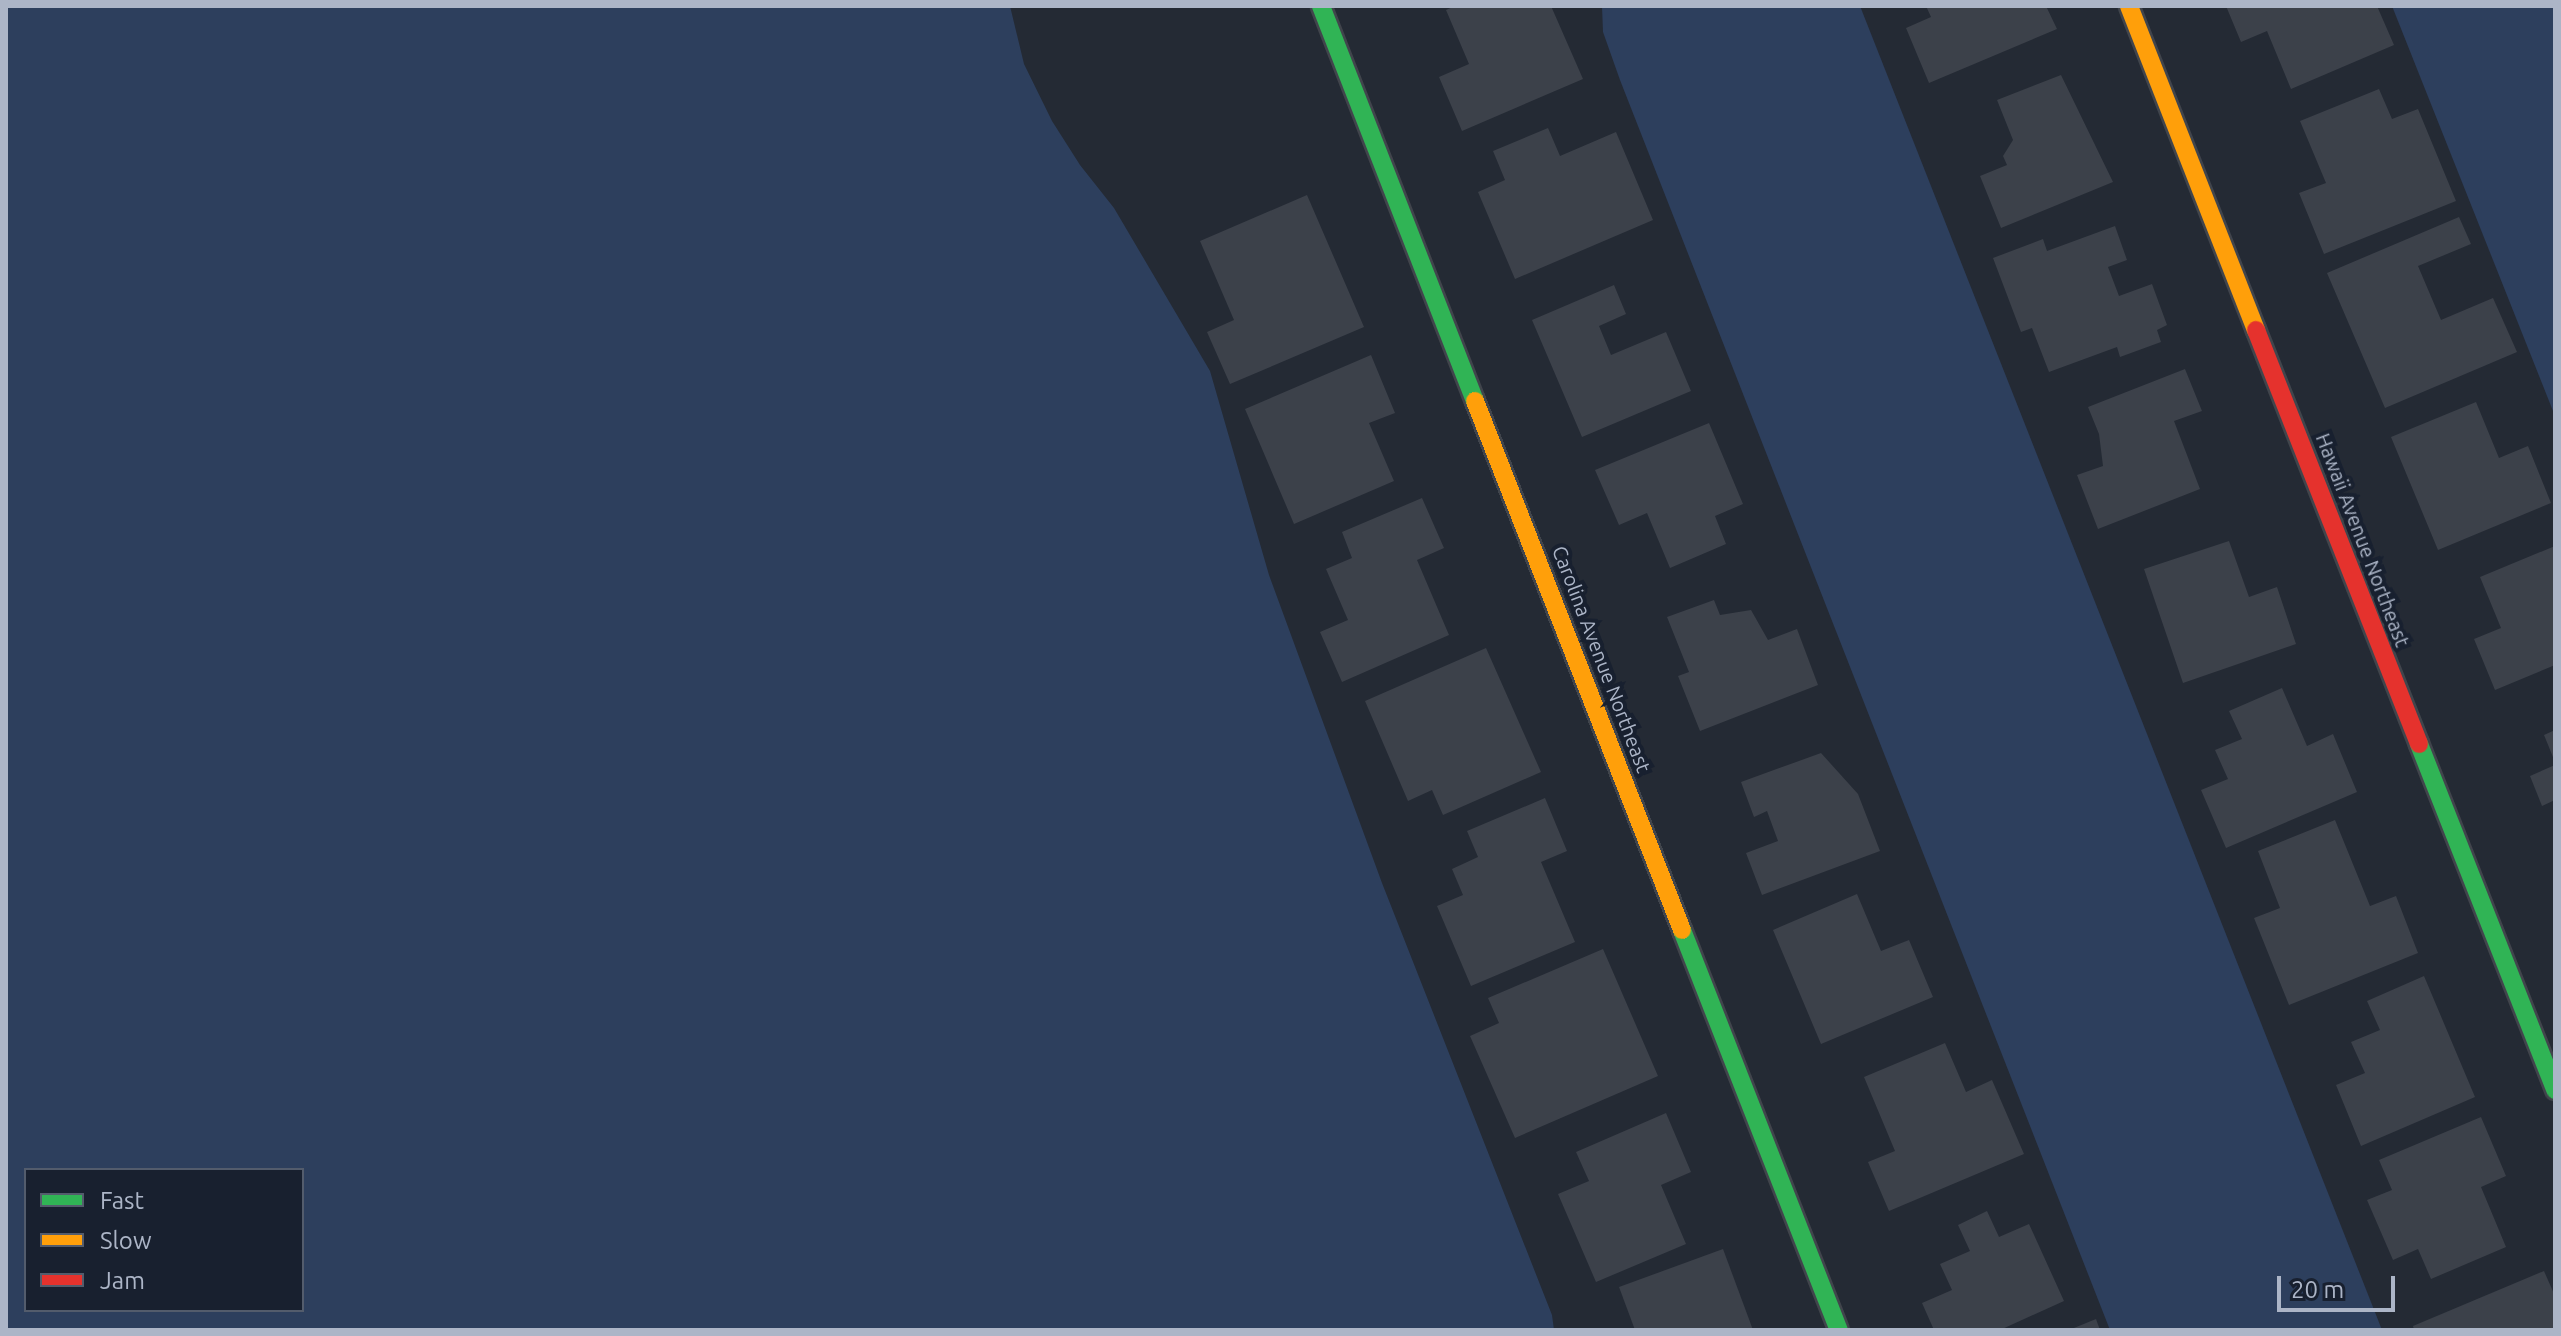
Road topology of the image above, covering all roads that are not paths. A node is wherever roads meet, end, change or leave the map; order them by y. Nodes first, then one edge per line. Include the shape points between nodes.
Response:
1 (1321, 6) edge
2 (2129, 6) edge
3 (2555, 1090) edge
4 (1839, 1330) edge

1 - 4 street, Carolina Avenue Northeast
2 - 3 street, Hawaii Avenue Northeast

